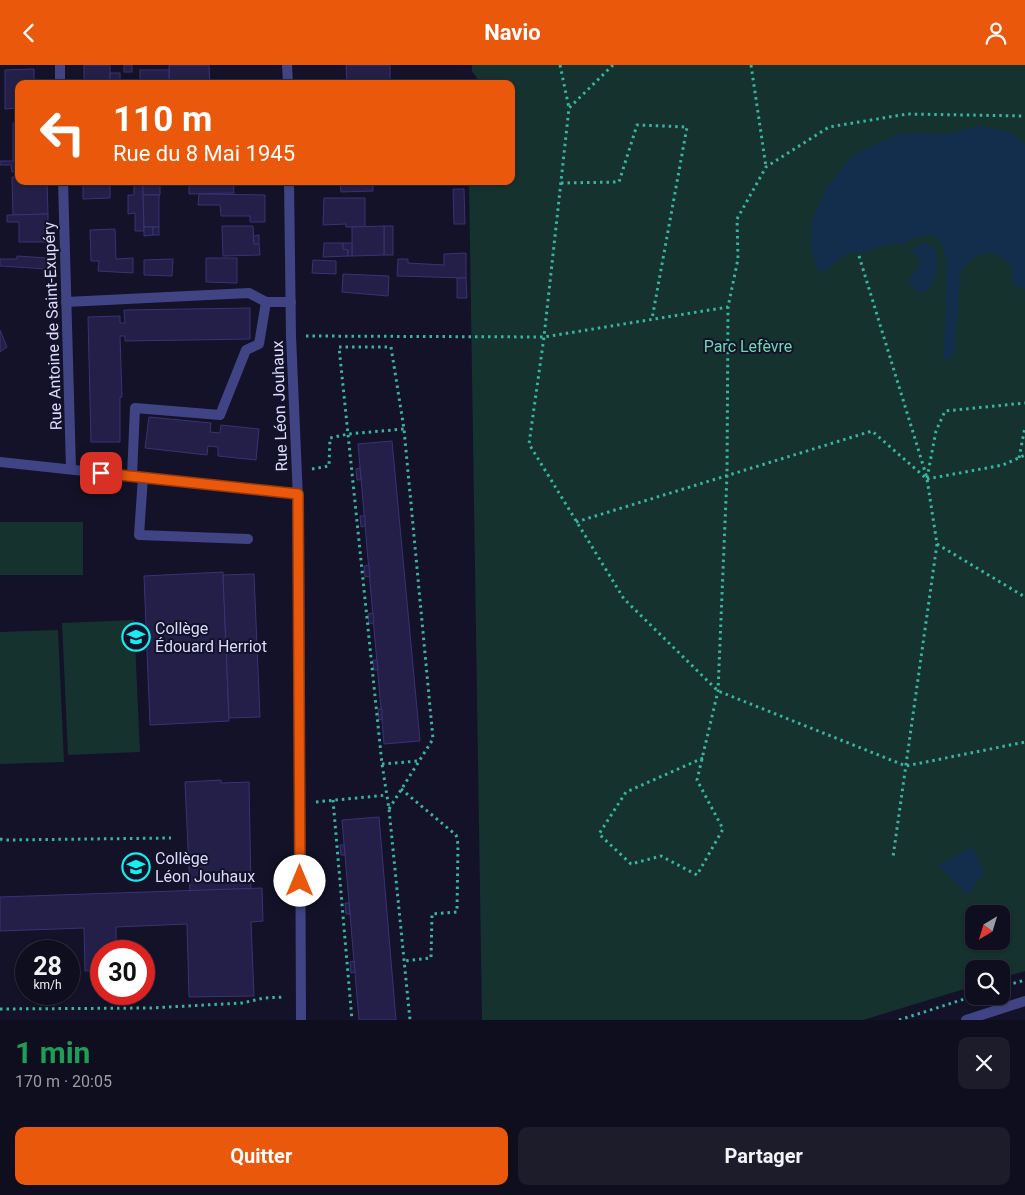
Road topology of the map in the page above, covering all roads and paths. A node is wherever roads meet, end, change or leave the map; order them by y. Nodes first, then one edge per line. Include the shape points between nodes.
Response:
1 (60, 65) edge
2 (287, 65) edge
3 (560, 65) edge
4 (613, 65) edge
5 (751, 65) edge
6 (60, 80) edge
7 (288, 80) edge
8 (569, 108) junction
9 (1025, 116) edge
10 (766, 167) junction
11 (561, 183) junction
12 (63, 185) edge
13 (289, 185) edge
14 (858, 256) dead end
15 (66, 302) junction
16 (266, 302) junction
17 (291, 302) junction
18 (728, 307) junction
19 (652, 319) junction
20 (291, 336) junction
21 (544, 337) junction
22 (1025, 403) edge
23 (1025, 427) edge
24 (404, 429) junction
25 (348, 434) junction
26 (1025, 455) edge
27 (1019, 458) junction
28 (0, 462) edge
29 (71, 469) junction
30 (296, 471) junction
31 (727, 475) junction
32 (132, 476) junction
33 (143, 477) junction
34 (927, 479) junction
35 (298, 494) junction
36 (576, 522) junction
37 (248, 539) dead end
38 (937, 544) junction
39 (1025, 597) edge
40 (718, 691) junction
41 (1025, 742) edge
42 (702, 758) junction
43 (419, 761) junction
44 (382, 765) junction
45 (906, 766) junction
46 (402, 789) junction
47 (387, 795) junction
48 (333, 800) junction
49 (318, 801) dead end
50 (389, 809) junction
51 (171, 838) dead end
52 (0, 839) edge
53 (893, 857) dead end
54 (404, 961) junction
55 (1025, 980) edge
56 (1010, 984) edge
57 (301, 996) junction
58 (965, 999) edge
59 (1025, 1001) edge
60 (0, 1009) edge
61 (301, 1020) edge
62 (352, 1020) edge
63 (410, 1020) edge
64 (899, 1020) edge
65 (966, 1020) edge

1 - 6 street
2 - 7 street
3 - 8 path
4 - 8 path
5 - 10 path
8 - 11 path
9 - 10 path via 907,114 829,127
10 - 18 path via 737,219 738,259
11 - 19 path via 620,182 637,125 687,127
11 - 21 path
12 - 15 street, Rue Antoine de Saint-Exupéry
13 - 17 street, Rue Léon Jouhaux
14 - 34 path
15 - 16 street via 249,293
15 - 29 street, Rue Antoine de Saint-Exupéry
16 - 17 street
16 - 32 street via 259,344 246,350 220,415 135,408
17 - 20 street, Rue Léon Jouhaux
18 - 19 path
18 - 31 path
19 - 21 path
20 - 21 path
20 - 30 street, Rue Léon Jouhaux
21 - 36 path via 529,444
22 - 34 path via 945,411 936,431
23 - 27 path
24 - 25 path
24 - 25 path via 391,347 339,347
24 - 43 path via 433,739
25 - 30 path via 330,438 329,466
25 - 44 path
26 - 27 path
27 - 34 path via 1003,465
28 - 29 street
29 - 32 street
30 - 35 street, Rue Léon Jouhaux
31 - 34 path via 872,431
31 - 36 path
31 - 40 path
32 - 33 street
33 - 35 street
33 - 37 street via 139,535
34 - 38 path
35 - 57 street, Rue Léon Jouhaux
36 - 40 path via 624,599
38 - 39 path
38 - 45 path
40 - 42 path
40 - 45 path
41 - 45 path
42 - 42 path via 698,780 723,829 697,875 661,856 631,864 599,834 626,792
43 - 44 path
43 - 46 path
44 - 47 path
45 - 53 path
46 - 50 path
46 - 54 path via 456,835 458,844 458,912 432,914 431,958
47 - 48 path
47 - 50 path
48 - 49 path
48 - 62 path
50 - 54 path
51 - 52 path
54 - 63 path
55 - 56 path
57 - 60 path via 150,1008
57 - 61 street, Rue Léon Jouhaux
58 - 64 path
59 - 65 street

